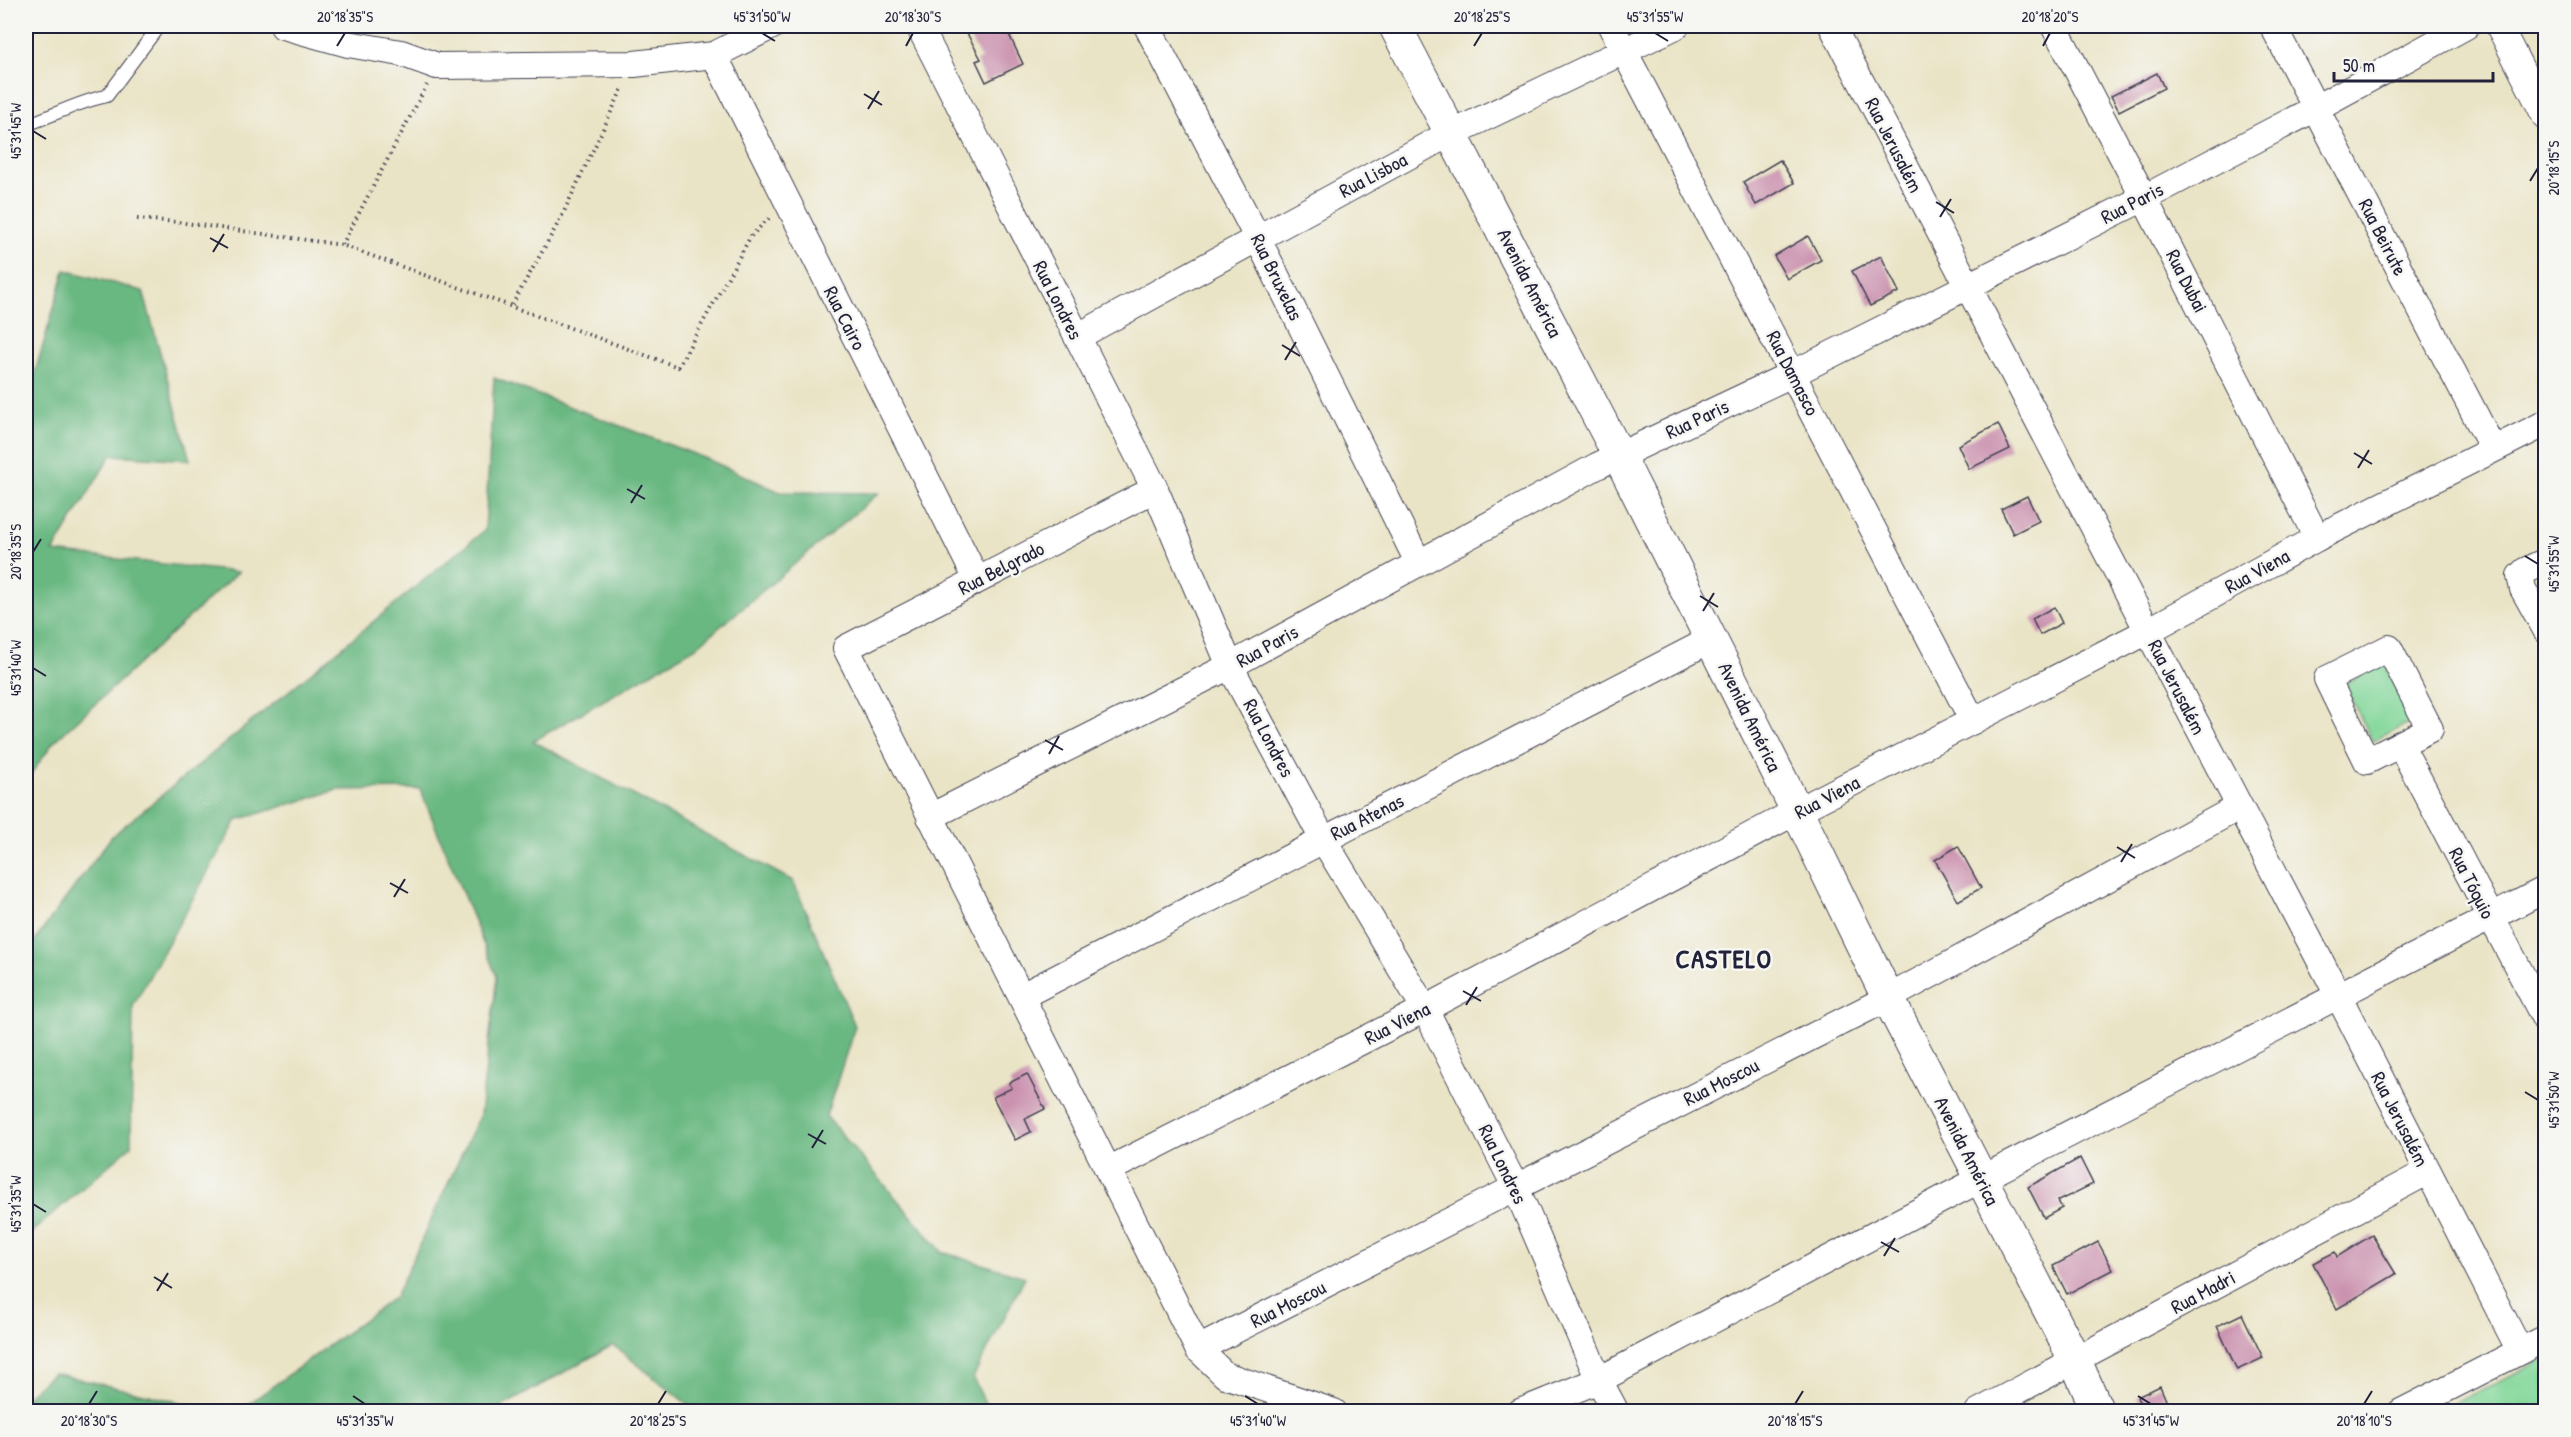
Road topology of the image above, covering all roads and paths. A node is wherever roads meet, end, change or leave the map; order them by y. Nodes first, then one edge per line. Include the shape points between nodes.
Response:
1 (159, 26) edge
2 (283, 26) edge
3 (772, 26) edge
4 (918, 26) edge
5 (1147, 26) edge
6 (1395, 26) edge
7 (1611, 26) edge
8 (1676, 26) edge
9 (1832, 26) edge
10 (2054, 26) edge
11 (2273, 26) edge
12 (2466, 26) edge
13 (2499, 26) edge
14 (1624, 51) junction
15 (714, 55) junction
16 (634, 64) junction
17 (437, 66) junction
18 (2316, 108) junction
19 (2546, 118) edge
20 (26, 125) edge
21 (1453, 134) junction
22 (2144, 198) junction
23 (786, 201) junction
24 (137, 219) dead end
25 (1257, 237) junction
26 (342, 245) junction
27 (1967, 286) junction
28 (512, 305) junction
29 (1077, 337) junction
30 (1794, 373) junction
31 (2546, 423) edge
32 (2493, 449) junction
33 (1619, 456) junction
34 (1155, 489) junction
35 (2317, 538) junction
36 (2546, 561) edge
37 (1418, 562) junction
38 (977, 580) junction
39 (2148, 630) junction
40 (2546, 630) edge
41 (1712, 639) junction
42 (1230, 666) junction
43 (1973, 721) junction
44 (2400, 744) junction
45 (2239, 807) junction
46 (1797, 812) junction
47 (930, 817) junction
48 (1323, 839) junction
49 (2546, 889) edge
50 (2490, 919) junction
51 (2338, 995) junction
52 (1022, 996) junction
53 (1888, 998) junction
54 (1425, 1009) junction
55 (2546, 1021) edge
56 (1108, 1170) junction
57 (2427, 1172) junction
58 (1982, 1179) junction
59 (1516, 1188) junction
60 (2546, 1338) edge
61 (1197, 1349) junction
62 (2520, 1351) junction
63 (2075, 1360) junction
64 (1599, 1380) junction
65 (1334, 1412) edge
66 (1520, 1412) edge
67 (1616, 1412) edge
68 (1978, 1412) edge
69 (2098, 1412) edge
70 (2401, 1412) edge

1 - 20 lane via 107,96
2 - 17 street via 348,44 401,53
3 - 15 street
4 - 29 street, Rua Londres
5 - 25 street, Rua Bruxelas
6 - 21 street, Avenida América
7 - 14 street, Rua Damasco
8 - 14 street, Rua Lisboa
9 - 27 street, Rua Jerusalém
10 - 22 street, Rua Dubai
11 - 18 street, Rua Beirute
12 - 18 street, Rua Paris
13 - 19 street
14 - 21 street, Rua Lisboa
14 - 30 street, Rua Damasco
15 - 16 street
15 - 23 street, Rua Cairo
16 - 17 street
16 - 28 path via 560,220
17 - 26 path
18 - 22 street, Rua Paris
18 - 32 street, Rua Beirute
21 - 25 street, Rua Lisboa
21 - 33 street, Avenida América
22 - 27 street, Rua Paris
22 - 35 street, Rua Dubai
23 - 28 path via 751,236 678,367
23 - 38 street, Rua Cairo
24 - 26 path
25 - 29 street, Rua Lisboa
25 - 37 street, Rua Bruxelas
26 - 28 path
27 - 30 street, Rua Paris
27 - 39 street, Rua Jerusalém
29 - 34 street, Rua Londres
30 - 33 street, Rua Paris
30 - 43 street, Rua Damasco
31 - 32 street, Rua Viena
32 - 35 street, Rua Viena
33 - 37 street, Rua Paris
33 - 41 street, Avenida América
34 - 38 street, Rua Belgrado
34 - 42 street, Rua Londres
35 - 39 street, Rua Viena
36 - 40 street via 2525,570 2520,582
37 - 42 street, Rua Paris
38 - 47 street, Rua Belgrado via 846,648
39 - 43 street, Rua Viena
39 - 45 street, Rua Jerusalém
41 - 46 street, Avenida América
41 - 48 street, Rua Atenas
42 - 47 street, Rua Paris
42 - 48 street, Rua Londres
43 - 46 street, Rua Viena
44 - 44 street via 2367,761 2327,680 2389,648 2430,729
44 - 50 street, Rua Tóquio
45 - 51 street, Rua Jerusalém
45 - 53 street, Rua Moscou
46 - 53 street, Avenida América
46 - 54 street, Rua Viena
47 - 52 street
48 - 52 street, Rua Atenas
48 - 54 street, Rua Londres
49 - 50 street
50 - 51 street
50 - 55 street, Rua Tóquio
51 - 57 street, Rua Jerusalém
51 - 58 street
52 - 56 street
53 - 58 street, Avenida América
53 - 59 street, Rua Moscou
54 - 56 street, Rua Viena
54 - 59 street, Rua Londres
56 - 61 street
57 - 62 street, Rua Jerusalém
57 - 63 street, Rua Madri
58 - 63 street, Avenida América
58 - 64 street
59 - 61 street, Rua Moscou
59 - 64 street, Rua Londres
60 - 62 street
61 - 65 street via 1225,1375
62 - 70 street
63 - 68 street, Rua Madri
63 - 69 street, Avenida América
64 - 66 street
64 - 67 street, Rua Londres

